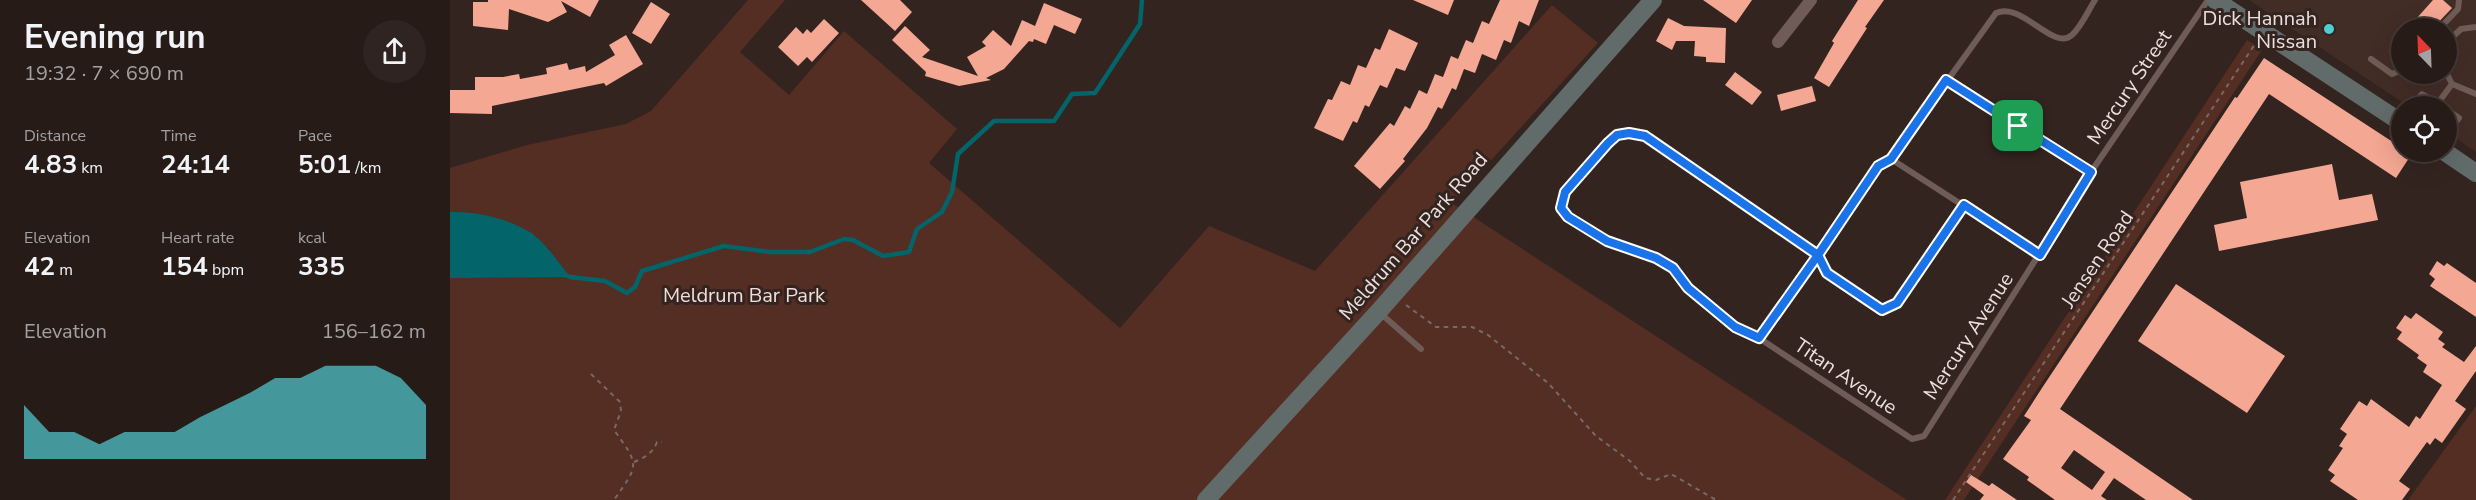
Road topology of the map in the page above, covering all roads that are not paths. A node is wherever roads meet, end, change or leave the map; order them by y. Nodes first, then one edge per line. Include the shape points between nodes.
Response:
1 (1653, 0) edge
2 (1811, 0) edge
3 (2096, 0) edge
4 (2208, 0) edge
5 (2215, 0) edge
6 (2459, 0) edge
7 (2449, 18) edge
8 (2476, 27) edge
9 (2457, 33) edge
10 (1778, 42) dead end
11 (2371, 59) dead end
12 (2391, 74) edge
13 (1946, 80) junction
14 (2452, 84) joint
15 (2476, 94) edge
16 (2445, 96) edge
17 (2391, 115) edge
18 (1891, 159) junction
19 (2457, 160) edge
20 (2091, 172) junction
21 (2476, 173) edge
22 (1964, 205) junction
23 (1818, 255) junction
24 (2040, 255) junction
25 (1379, 311) junction
26 (1759, 338) junction
27 (1421, 349) dead end
28 (1924, 435) joint
29 (1206, 500) edge

1 - 25 street, Meldrum Bar Park Road
2 - 10 street
3 - 13 lane via 2073,34 2062,39 2019,15 2003,10 1996,13
4 - 20 lane, Mercury Street
5 - 17 street
6 - 7 lane via 2458,9
8 - 9 lane
11 - 12 lane
13 - 18 lane
13 - 20 lane
14 - 15 lane
14 - 16 lane
18 - 22 lane
18 - 23 lane via 1878,166
19 - 21 street
20 - 24 lane, Mercury Street
22 - 23 lane via 1897,303 1882,310 1827,273
22 - 24 lane
23 - 26 lane
23 - 26 lane, Titan Avenue via 1645,136 1617,135 1565,192 1561,208 1568,217 1607,241 1673,268 1688,288 1735,327
24 - 28 lane, Mercury Avenue
25 - 27 lane
25 - 29 street, Meldrum Bar Park Road
26 - 28 lane, Titan Avenue via 1912,439

